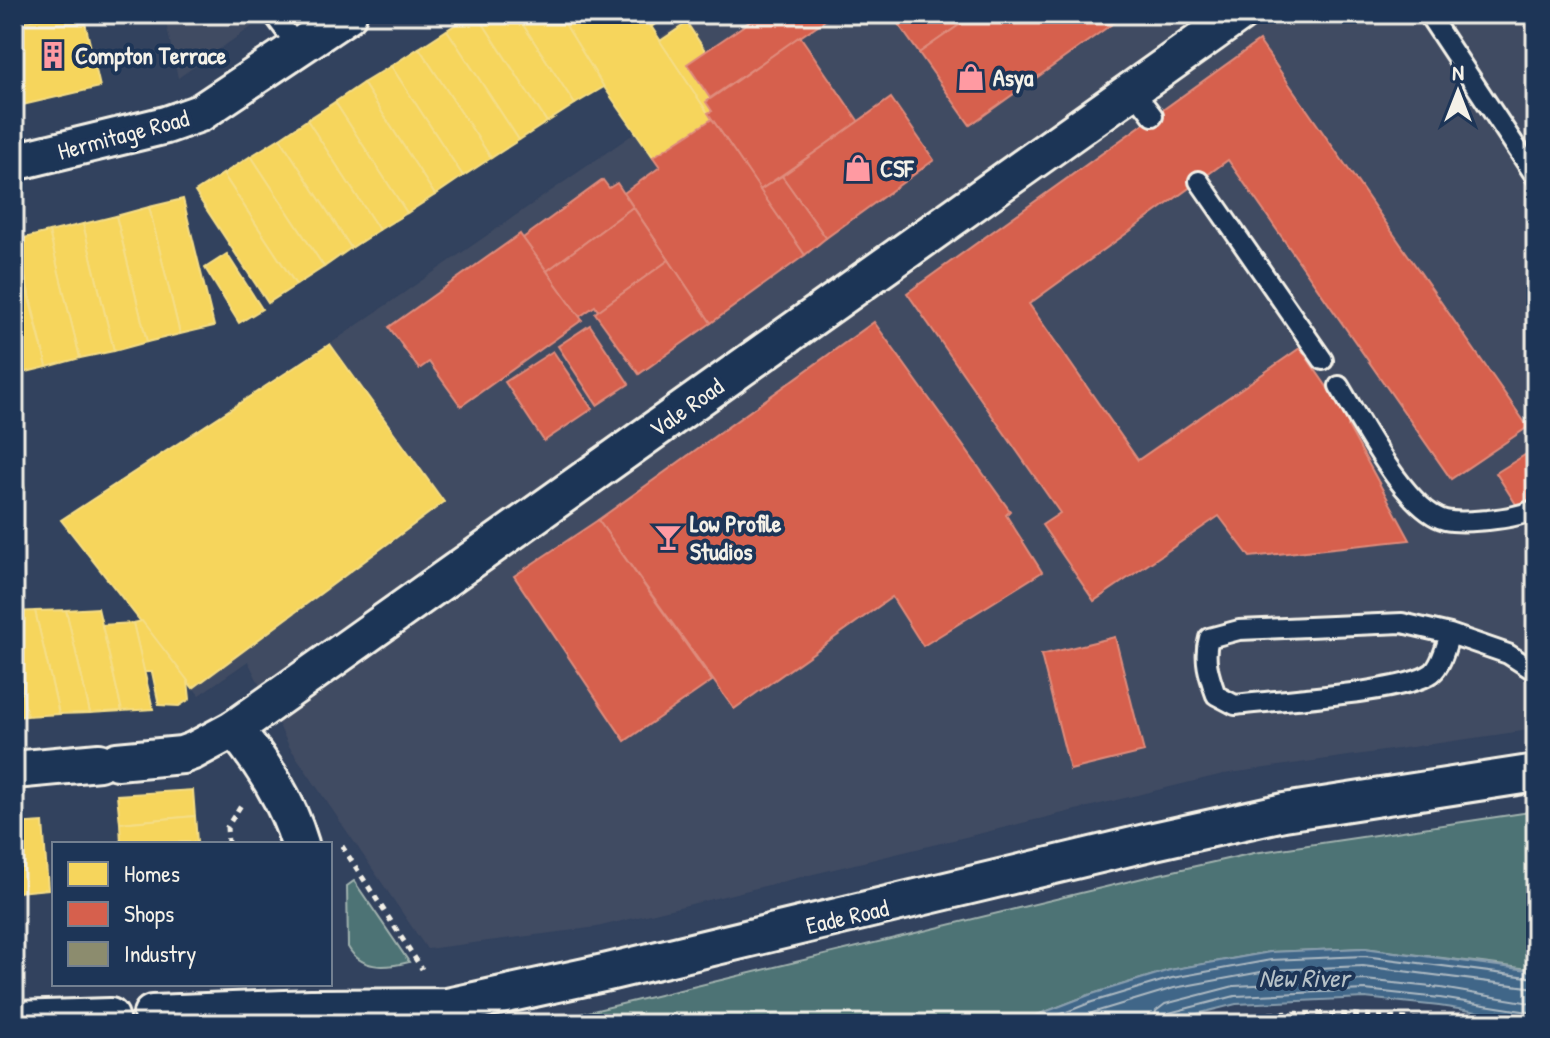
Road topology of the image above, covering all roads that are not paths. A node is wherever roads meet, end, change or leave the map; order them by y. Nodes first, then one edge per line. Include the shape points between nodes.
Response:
1 (273, 14) edge
2 (348, 14) edge
3 (1239, 14) edge
4 (1428, 14) edge
5 (298, 47) junction
6 (14, 162) edge
7 (1536, 177) edge
8 (1199, 181) dead end
9 (1323, 360) dead end
10 (1339, 386) dead end
11 (1536, 509) edge
12 (1450, 634) junction
13 (1536, 672) edge
14 (234, 729) junction
15 (14, 770) edge
16 (1536, 773) edge
17 (299, 842) edge
18 (312, 996) edge
19 (152, 1014) dead end
20 (110, 1017) dead end
21 (14, 1020) edge

1 - 5 lane
2 - 5 street, Hermitage Road
3 - 14 street, Vale Road via 1143,103
4 - 7 lane
5 - 6 street, Hermitage Road via 200,113
8 - 9 lane
10 - 11 lane via 1394,476 1421,506 1443,520 1517,517
12 - 12 lane via 1402,623 1239,630 1209,638 1208,672 1216,695 1235,705 1393,686 1419,681 1436,670
12 - 13 lane via 1508,654
14 - 15 street, Vale Road via 182,755
14 - 17 street via 250,747
16 - 18 street, Eade Road via 1284,812 447,1007
18 - 19 street, Eade Road
20 - 21 street

